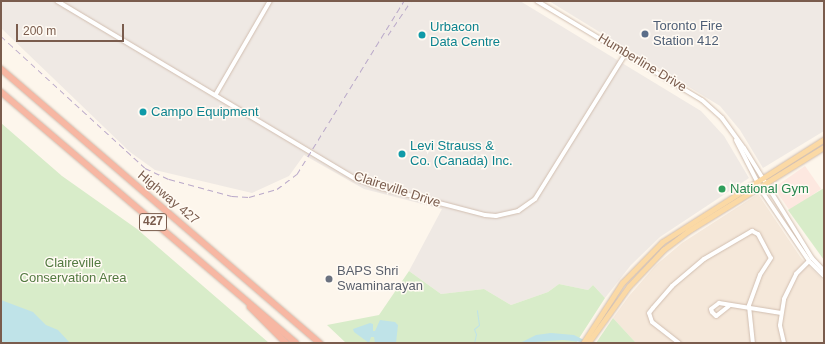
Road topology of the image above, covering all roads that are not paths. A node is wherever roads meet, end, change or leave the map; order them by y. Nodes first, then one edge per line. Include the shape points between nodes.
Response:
1 (57, 1) edge
2 (270, 1) edge
3 (537, 1) edge
4 (626, 54) junction
5 (1, 70) edge
6 (1, 92) edge
7 (216, 94) junction
8 (736, 138) junction
9 (824, 139) edge
10 (824, 147) edge
11 (762, 178) junction
12 (757, 181) junction
13 (766, 183) junction
14 (760, 187) junction
15 (810, 260) junction
16 (824, 271) edge
17 (824, 276) edge
18 (244, 299) junction
19 (729, 306) dead end
20 (749, 310) junction
21 (781, 313) junction
22 (594, 331) junction
23 (286, 343) edge
24 (296, 343) edge
25 (320, 343) edge
26 (583, 343) edge
27 (588, 343) edge
28 (679, 343) edge
29 (753, 343) edge
30 (784, 343) edge

1 - 7 street, Claireville Drive
2 - 7 street
3 - 4 street, Humberline Drive
4 - 7 street, Claireville Drive via 535,199 518,211 496,216 470,212 354,178
4 - 8 street, Humberline Drive via 702,100 722,118
5 - 25 highway, Highway 427 / 427
6 - 18 highway, 427
8 - 11 street, Humberline Drive
8 - 12 street, Humberline Drive
9 - 11 main road
10 - 13 main road
11 - 12 main road
11 - 13 street, Humberline Drive
12 - 14 street, Humberline Drive
12 - 22 main road via 678,231 655,249 622,283
13 - 14 main road
13 - 15 street, Humberline Drive
14 - 15 street, Humberline Drive
14 - 22 main road via 663,250 629,286
15 - 16 street, Humberline Drive
15 - 17 street, Humberline Drive
15 - 21 street via 790,283
18 - 23 highway via 257,317
18 - 24 highway, 427
19 - 20 street
20 - 21 street
20 - 28 street via 760,275 771,258 758,234 752,231 704,259 672,286 649,313 652,322
20 - 29 street
21 - 30 street
22 - 26 main road
22 - 27 main road

